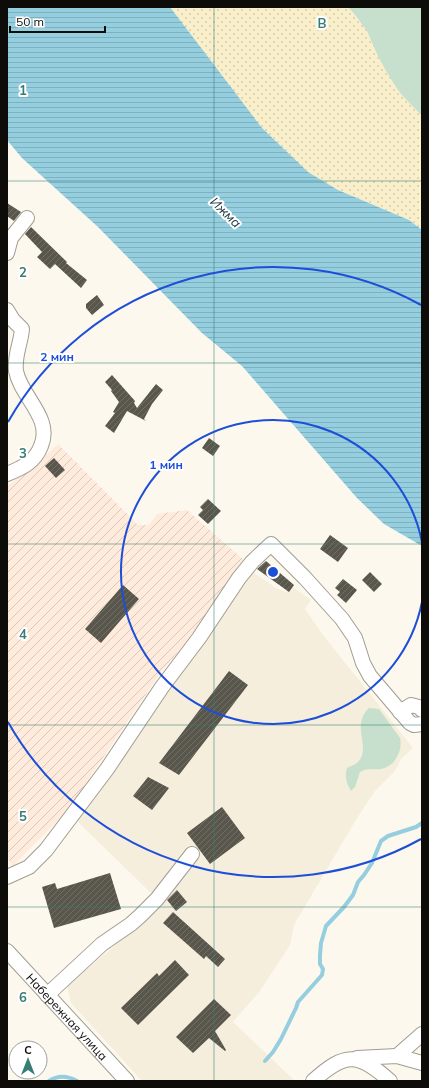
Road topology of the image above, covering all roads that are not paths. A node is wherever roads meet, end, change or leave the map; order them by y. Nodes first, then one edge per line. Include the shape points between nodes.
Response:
1 (27, 218) dead end
2 (7, 253) edge
3 (7, 310) edge
4 (7, 474) edge
5 (422, 710) edge
6 (400, 712) junction
7 (422, 724) edge
8 (192, 854) dead end
9 (7, 877) edge
10 (7, 951) edge
11 (47, 995) junction
12 (422, 1034) edge
13 (397, 1056) junction
14 (354, 1059) junction
15 (422, 1063) edge
16 (127, 1081) edge
17 (313, 1081) edge
18 (390, 1081) edge

1 - 2 street via 11,238
3 - 4 street via 22,329 16,357 19,382 42,420 44,435 39,452 32,460
5 - 6 street via 411,705
6 - 7 street via 410,723
6 - 9 street via 370,676 355,638 342,619 271,544 256,557 239,578 107,769 46,850 29,867
8 - 11 street via 157,899 140,916 102,944
10 - 11 street, Набережная улица
11 - 16 street, Набережная улица
12 - 13 street
13 - 14 street
13 - 15 street
14 - 17 street via 341,1061 322,1072
14 - 18 street via 368,1063

